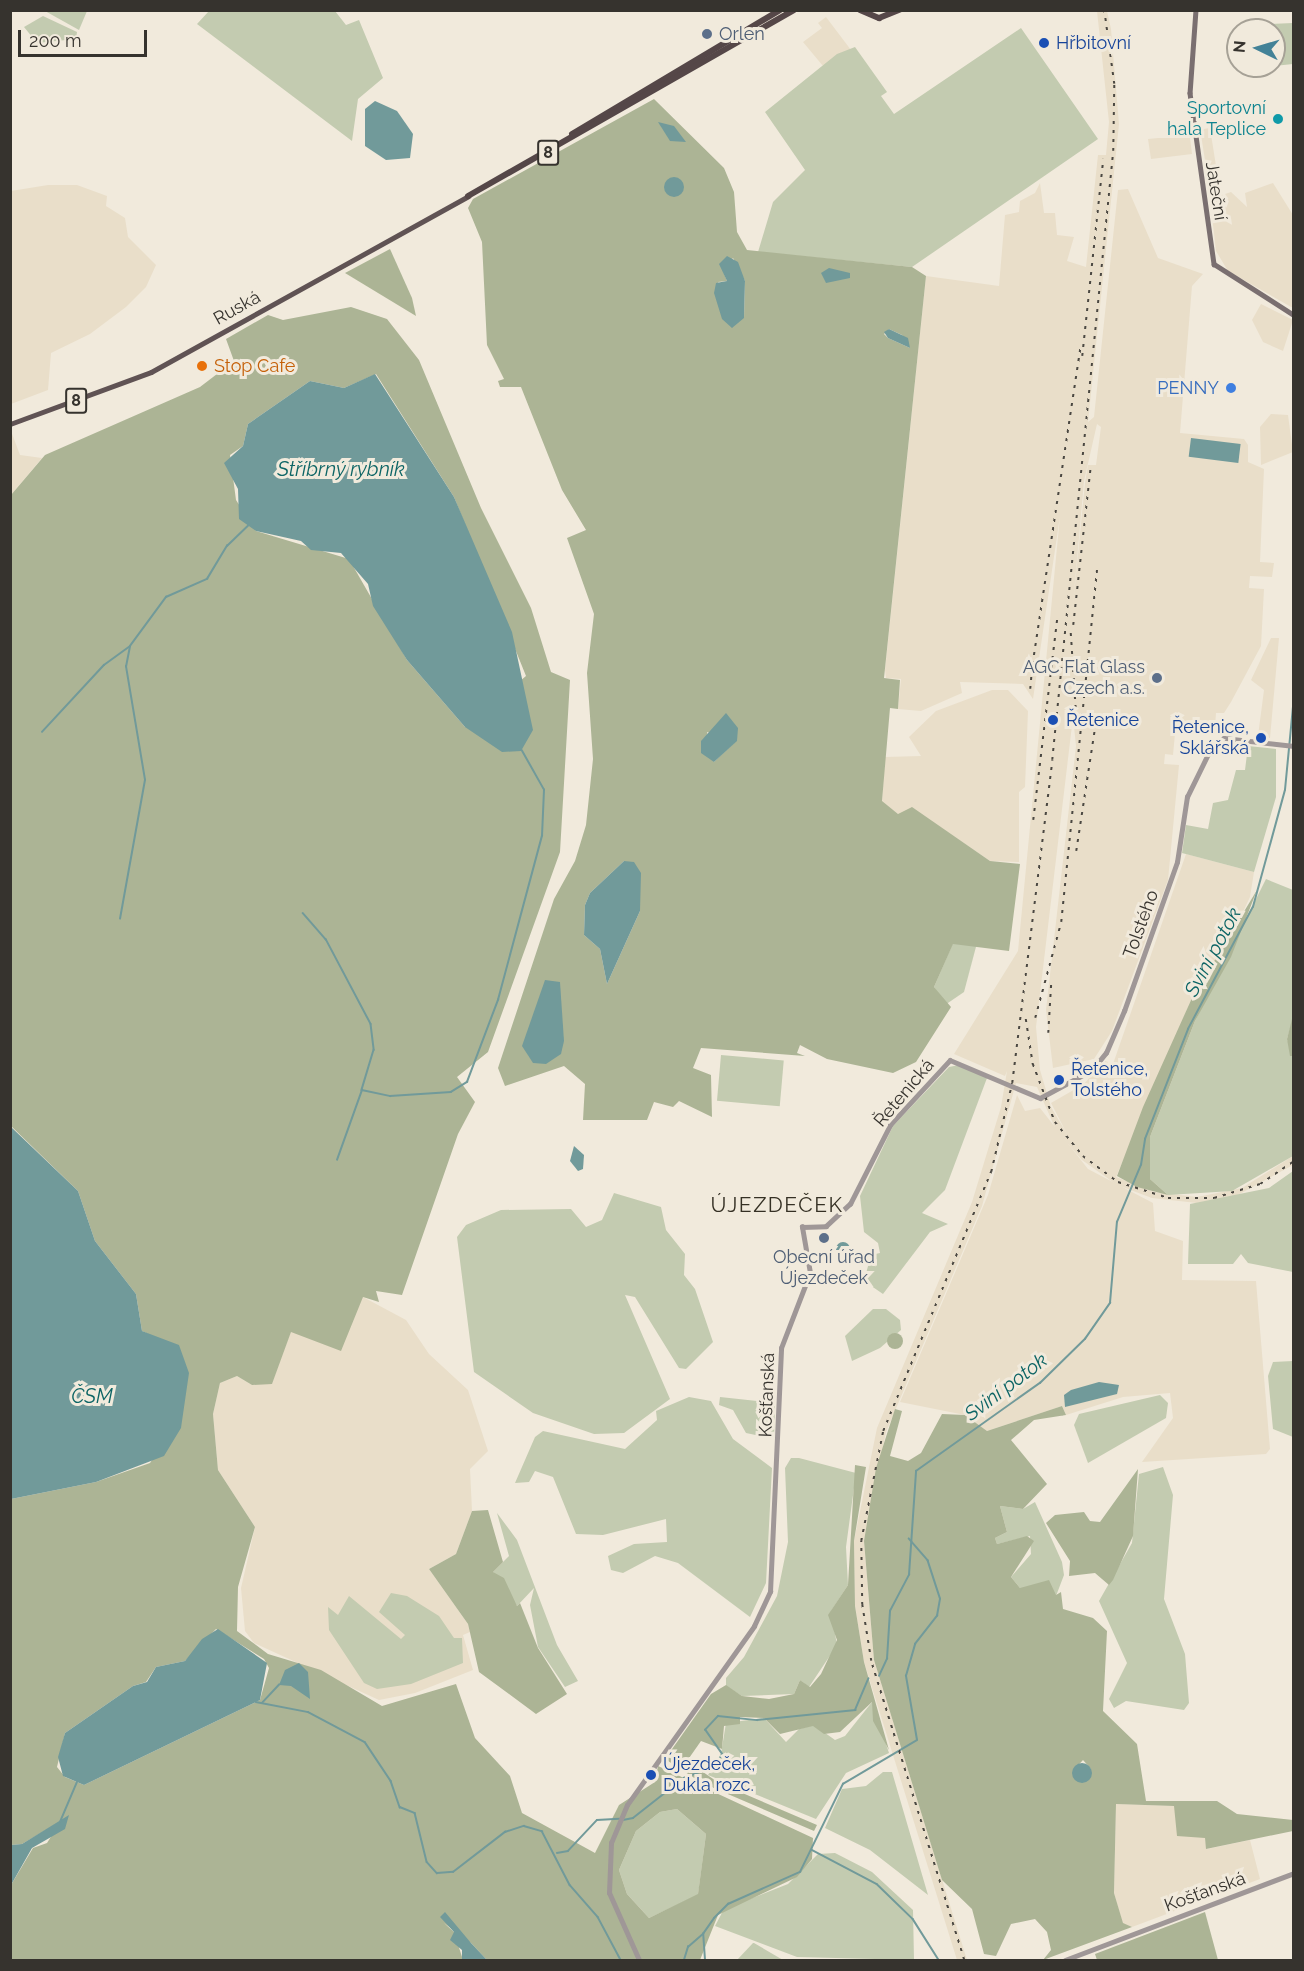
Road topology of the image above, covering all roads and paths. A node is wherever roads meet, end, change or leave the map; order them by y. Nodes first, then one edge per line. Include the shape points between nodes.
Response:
1 (780, 10) edge
2 (794, 10) edge
3 (860, 10) edge
4 (866, 10) edge
5 (899, 10) edge
6 (1196, 10) edge
7 (883, 18) junction
8 (468, 196) junction
9 (1293, 315) edge
10 (10, 424) edge
11 (1293, 746) edge
12 (1040, 1098) joint
13 (809, 1276) joint
14 (1293, 1873) edge
15 (639, 1960) edge
16 (1065, 1960) edge

1 - 8 highway, 8
2 - 8 highway, 8
3 - 7 highway
4 - 7 highway
5 - 7 highway
6 - 9 main road, Jateční via 1192,116 1216,268
8 - 10 main road, Ruská / 8 via 151,372
11 - 12 street, Tolstého via 1220,738 1187,797 1178,862 1106,1053 1079,1080
12 - 13 street, Řetenická via 950,1060 890,1125 856,1196 827,1226 801,1229
13 - 15 street, Košťanská via 781,1348 774,1568 764,1608 617,1823 609,1893
14 - 16 street, Košťanská

